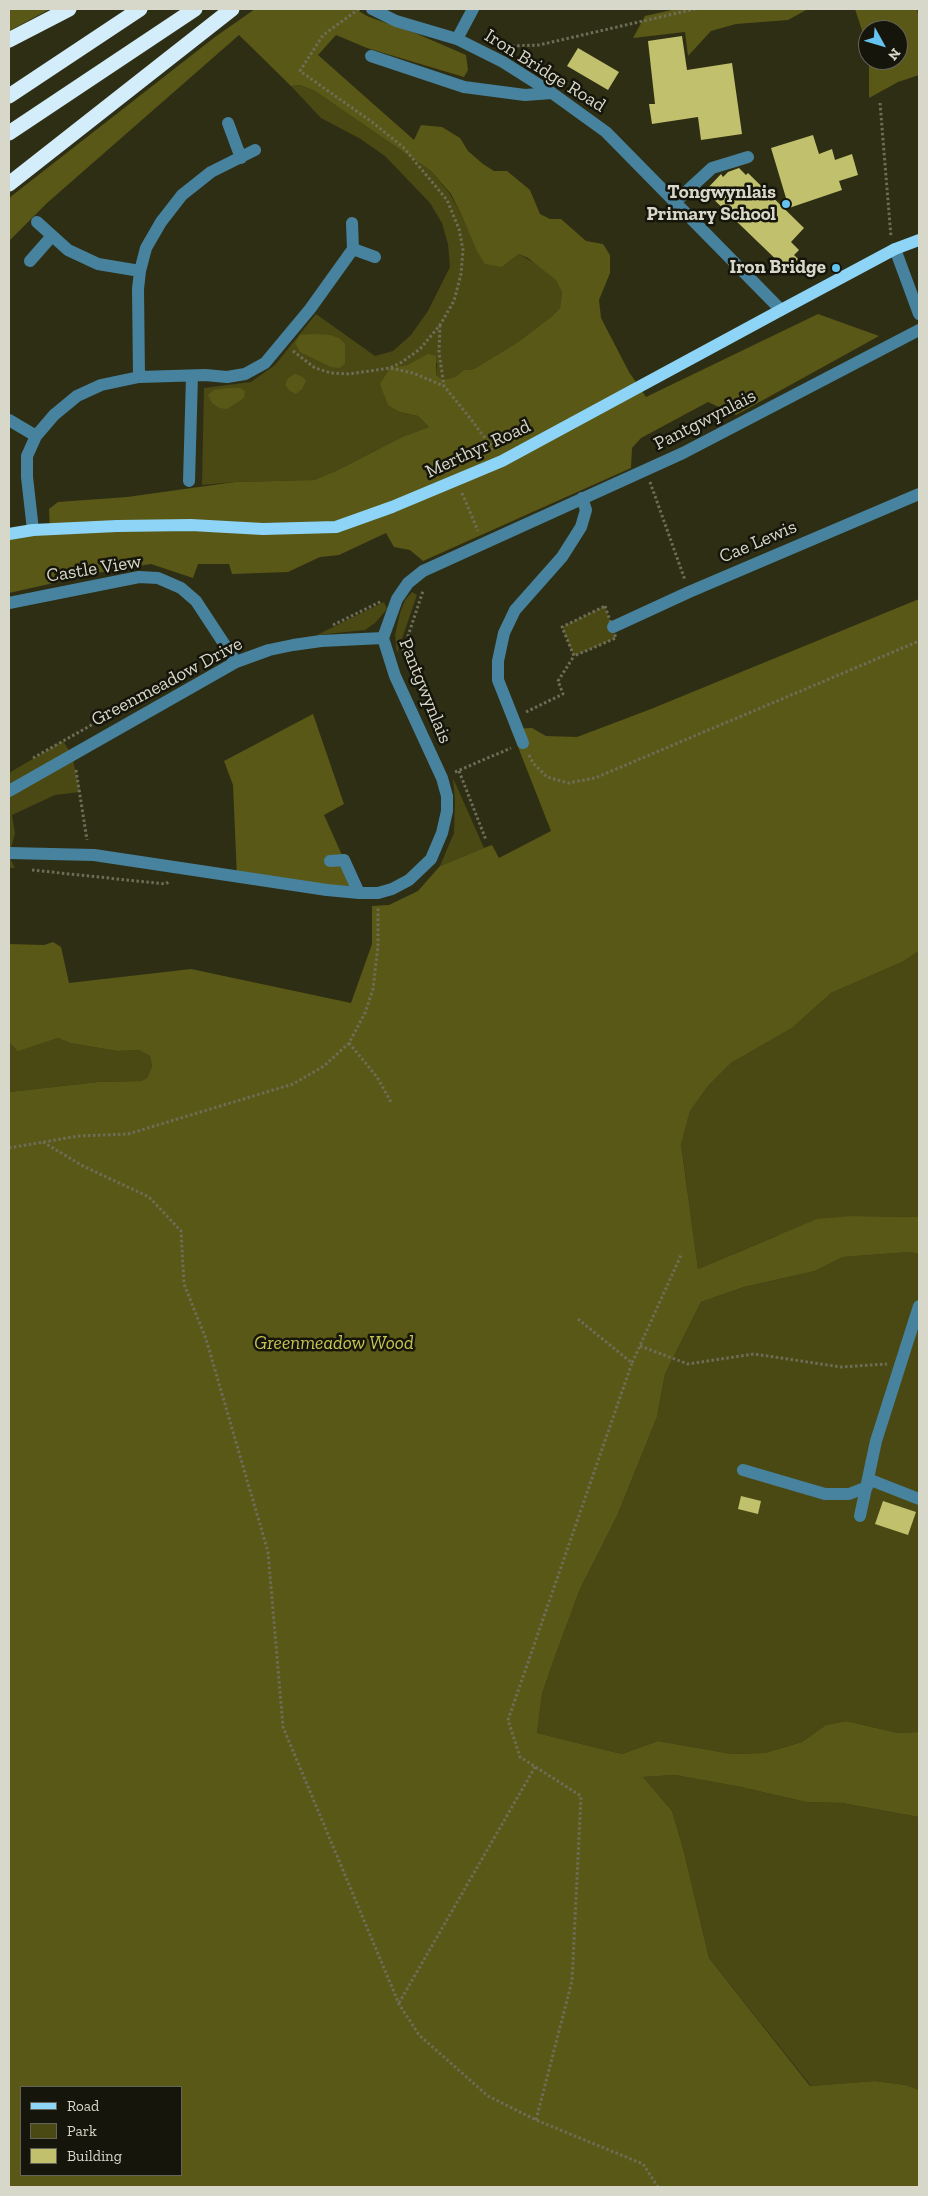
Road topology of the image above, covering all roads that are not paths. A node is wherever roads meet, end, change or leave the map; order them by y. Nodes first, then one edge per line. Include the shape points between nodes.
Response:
1 (69, 9) edge
2 (140, 9) edge
3 (195, 9) edge
4 (232, 9) edge
5 (372, 9) edge
6 (473, 9) edge
7 (456, 39) junction
8 (9, 40) edge
9 (371, 56) dead end
10 (552, 93) junction
11 (9, 96) edge
12 (228, 123) dead end
13 (9, 133) edge
14 (255, 150) dead end
15 (748, 157) dead end
16 (241, 158) junction
17 (9, 184) edge
18 (674, 203) junction
19 (37, 222) dead end
20 (352, 223) dead end
21 (52, 236) junction
22 (919, 240) edge
23 (353, 249) junction
24 (894, 250) junction
25 (375, 257) dead end
26 (30, 260) dead end
27 (140, 271) junction
28 (781, 310) junction
29 (919, 314) edge
30 (919, 330) edge
31 (192, 376) junction
32 (139, 377) junction
33 (9, 420) edge
34 (36, 436) junction
35 (189, 481) dead end
36 (919, 494) edge
37 (582, 498) junction
38 (34, 530) junction
39 (9, 534) edge
40 (9, 603) edge
41 (613, 627) road end
42 (384, 638) junction
43 (236, 662) junction
44 (523, 743) road end
45 (9, 791) edge
46 (9, 853) edge
47 (330, 861) dead end
48 (359, 893) junction
49 (919, 1306) edge
50 (742, 1470) dead end
51 (867, 1483) junction
52 (919, 1499) edge
53 (860, 1516) dead end

1 - 8 highway
2 - 11 highway
3 - 13 highway
4 - 17 highway
5 - 7 street, Iron Bridge Road via 396,21
6 - 7 street
7 - 10 street, Iron Bridge Road via 503,62
9 - 10 street via 464,87 525,95
10 - 18 street, Iron Bridge Road via 606,132
12 - 16 street
14 - 16 street
15 - 18 street via 712,168
16 - 27 street via 211,172 182,195 146,248
18 - 28 street, Iron Bridge Road
19 - 21 street
20 - 23 street
21 - 26 street
21 - 27 street via 68,250 98,264
22 - 24 main road, Merthyr Road
23 - 25 street
23 - 31 street via 310,310 265,363 245,374
24 - 28 main road, Merthyr Road
24 - 29 street
27 - 32 street
28 - 38 main road, Merthyr Road via 502,462 336,527 263,529 191,525
30 - 37 street, Pantgwynlais via 683,453
31 - 32 street
31 - 35 street
32 - 34 street via 102,384 77,396
33 - 34 street
34 - 38 street via 28,456 27,477
36 - 41 street, Cae Lewis
37 - 42 street, Pantgwynlais via 430,567 402,590
37 - 44 street via 586,510 581,527 562,557 516,610 504,633 498,680
38 - 39 main road, Merthyr Road
40 - 43 street, Castle View via 139,577 158,578 181,588 196,601
42 - 43 street, Greenmeadow Drive via 321,640 269,650
42 - 48 street, Pantgwynlais via 395,676 442,778 447,811 442,834 431,859 409,880 378,893
43 - 45 street, Greenmeadow Drive
46 - 48 street, Pantgwynlais via 89,855
47 - 48 street via 344,860
49 - 51 street via 876,1441
50 - 51 street via 825,1494 849,1494
51 - 52 street
51 - 53 street

